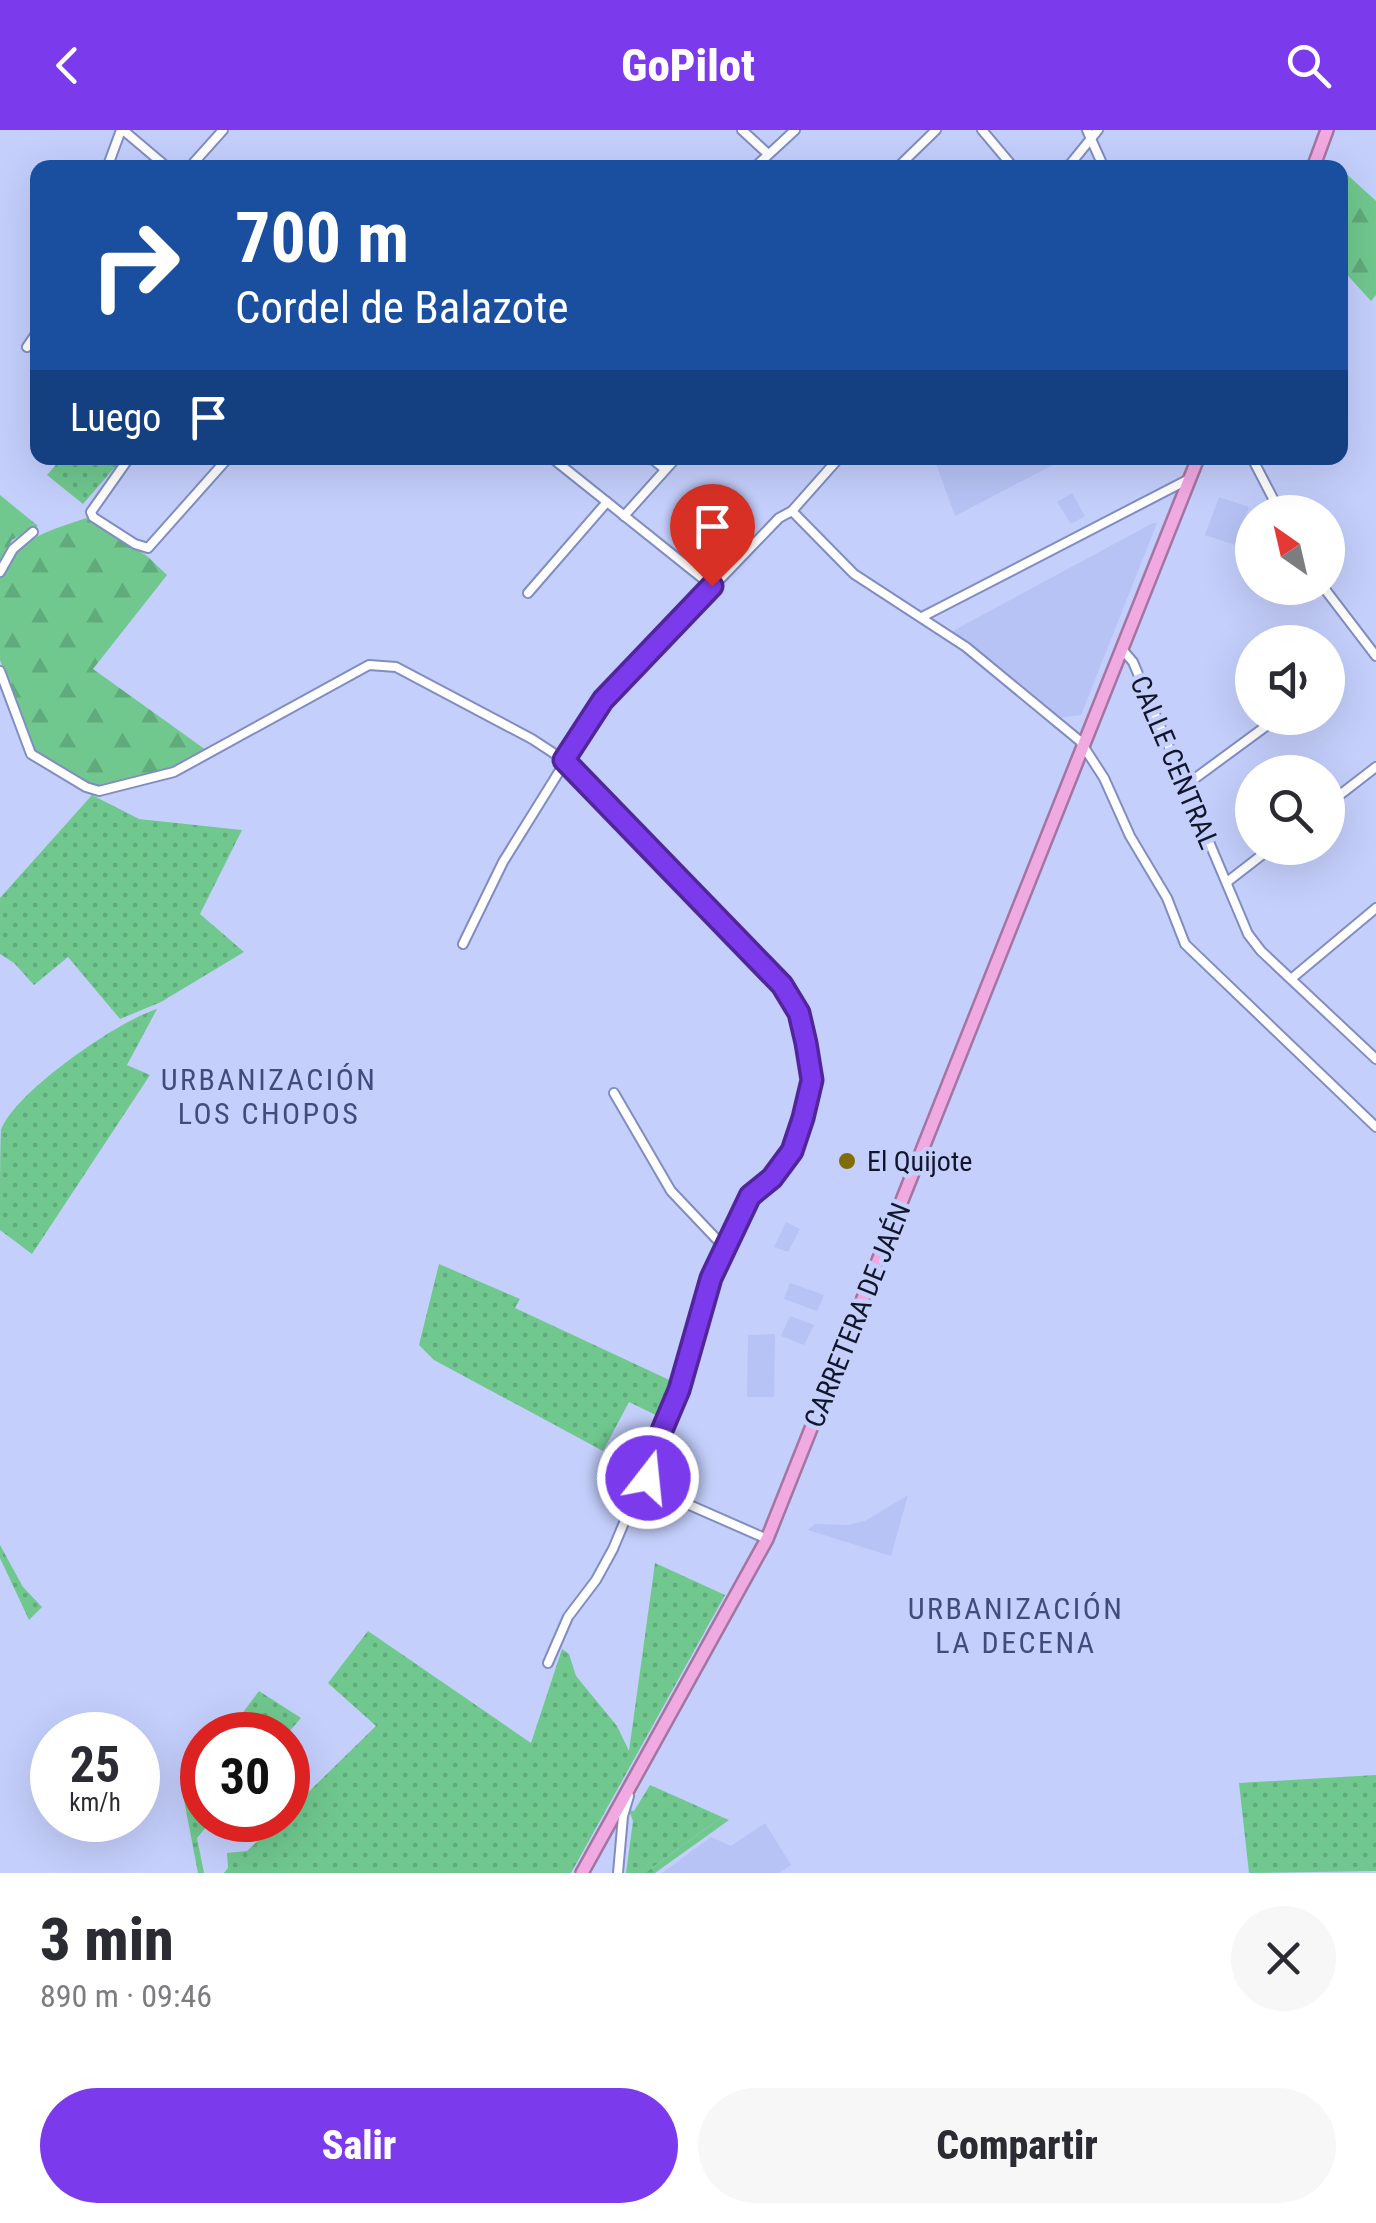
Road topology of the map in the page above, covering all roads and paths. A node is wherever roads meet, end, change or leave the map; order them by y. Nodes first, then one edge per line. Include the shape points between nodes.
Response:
1 (122, 130) edge
2 (223, 130) edge
3 (742, 130) edge
4 (795, 130) edge
5 (936, 130) edge
6 (982, 130) edge
7 (1098, 130) edge
8 (1328, 130) edge
9 (1088, 135) edge
10 (767, 153) junction
11 (110, 160) edge
12 (158, 160) edge
13 (196, 160) edge
14 (761, 160) edge
15 (905, 160) edge
16 (1007, 160) edge
17 (1072, 160) edge
18 (1100, 160) edge
19 (1316, 160) edge
20 (30, 343) edge
21 (27, 347) dead end
22 (124, 465) edge
23 (222, 465) edge
24 (561, 465) edge
25 (660, 465) edge
26 (669, 465) edge
27 (832, 465) edge
28 (1195, 465) edge
29 (1256, 465) edge
30 (665, 469) junction
31 (1190, 479) junction
32 (1271, 495) edge
33 (606, 502) junction
34 (792, 511) junction
35 (624, 516) junction
36 (33, 532) dead end
37 (0, 572) edge
38 (712, 586) junction
39 (528, 593) dead end
40 (1337, 605) edge
41 (922, 618) junction
42 (1122, 648) junction
43 (1376, 656) edge
44 (0, 671) edge
45 (10, 695) junction
46 (0, 699) edge
47 (1254, 735) edge
48 (1084, 747) junction
49 (564, 760) junction
50 (1376, 767) edge
51 (1186, 786) junction
52 (1345, 791) edge
53 (1249, 865) edge
54 (1226, 882) junction
55 (1376, 908) edge
56 (463, 944) dead end
57 (1291, 980) junction
58 (1376, 1041) edge
59 (1366, 1049) junction
60 (1376, 1058) edge
61 (614, 1093) dead end
62 (1376, 1126) edge
63 (726, 1248) junction
64 (648, 1478) junction
65 (766, 1539) junction
66 (548, 1663) dead end
67 (634, 1782) junction
68 (582, 1873) edge
69 (618, 1873) edge

1 - 11 street
1 - 12 street
2 - 13 street
3 - 10 street
4 - 10 street
5 - 15 street
6 - 16 street
7 - 9 street
8 - 19 highway
9 - 17 street
9 - 18 street
10 - 14 street
20 - 21 street
22 - 23 street via 91,512 148,548
24 - 33 street
25 - 30 street
26 - 30 street
27 - 34 street
28 - 31 highway, CARRETERA DE JAÉN
29 - 32 street
30 - 35 street
31 - 41 street
31 - 42 highway, CARRETERA DE JAÉN
33 - 35 street
33 - 39 street
34 - 38 street
34 - 41 street via 854,574
35 - 38 street
36 - 37 street via 12,549
38 - 49 street via 603,700
40 - 43 street
41 - 48 street via 1010,681
42 - 48 highway, CARRETERA DE JAÉN
42 - 51 street, CALLE CENTRAL
44 - 45 street
45 - 46 street
45 - 49 street via 31,754 100,791 174,772 356,671 382,664
47 - 51 street
48 - 62 street via 1185,944
48 - 65 highway, CARRETERA DE JAÉN
49 - 56 street
49 - 63 street via 782,985 799,1013 812,1080 803,1118 792,1151 750,1196
50 - 52 street
51 - 54 street, CALLE CENTRAL
53 - 54 street
54 - 57 street, CALLE CENTRAL via 1248,934
55 - 57 street
57 - 59 street, CALLE CENTRAL
58 - 59 street
59 - 60 street, CALLE CENTRAL
61 - 63 street via 671,1191
63 - 64 street
64 - 65 street via 668,1496
64 - 66 street
65 - 67 highway, CARRETERA DE JAÉN
67 - 68 highway, CARRETERA DE JAÉN
67 - 69 street

